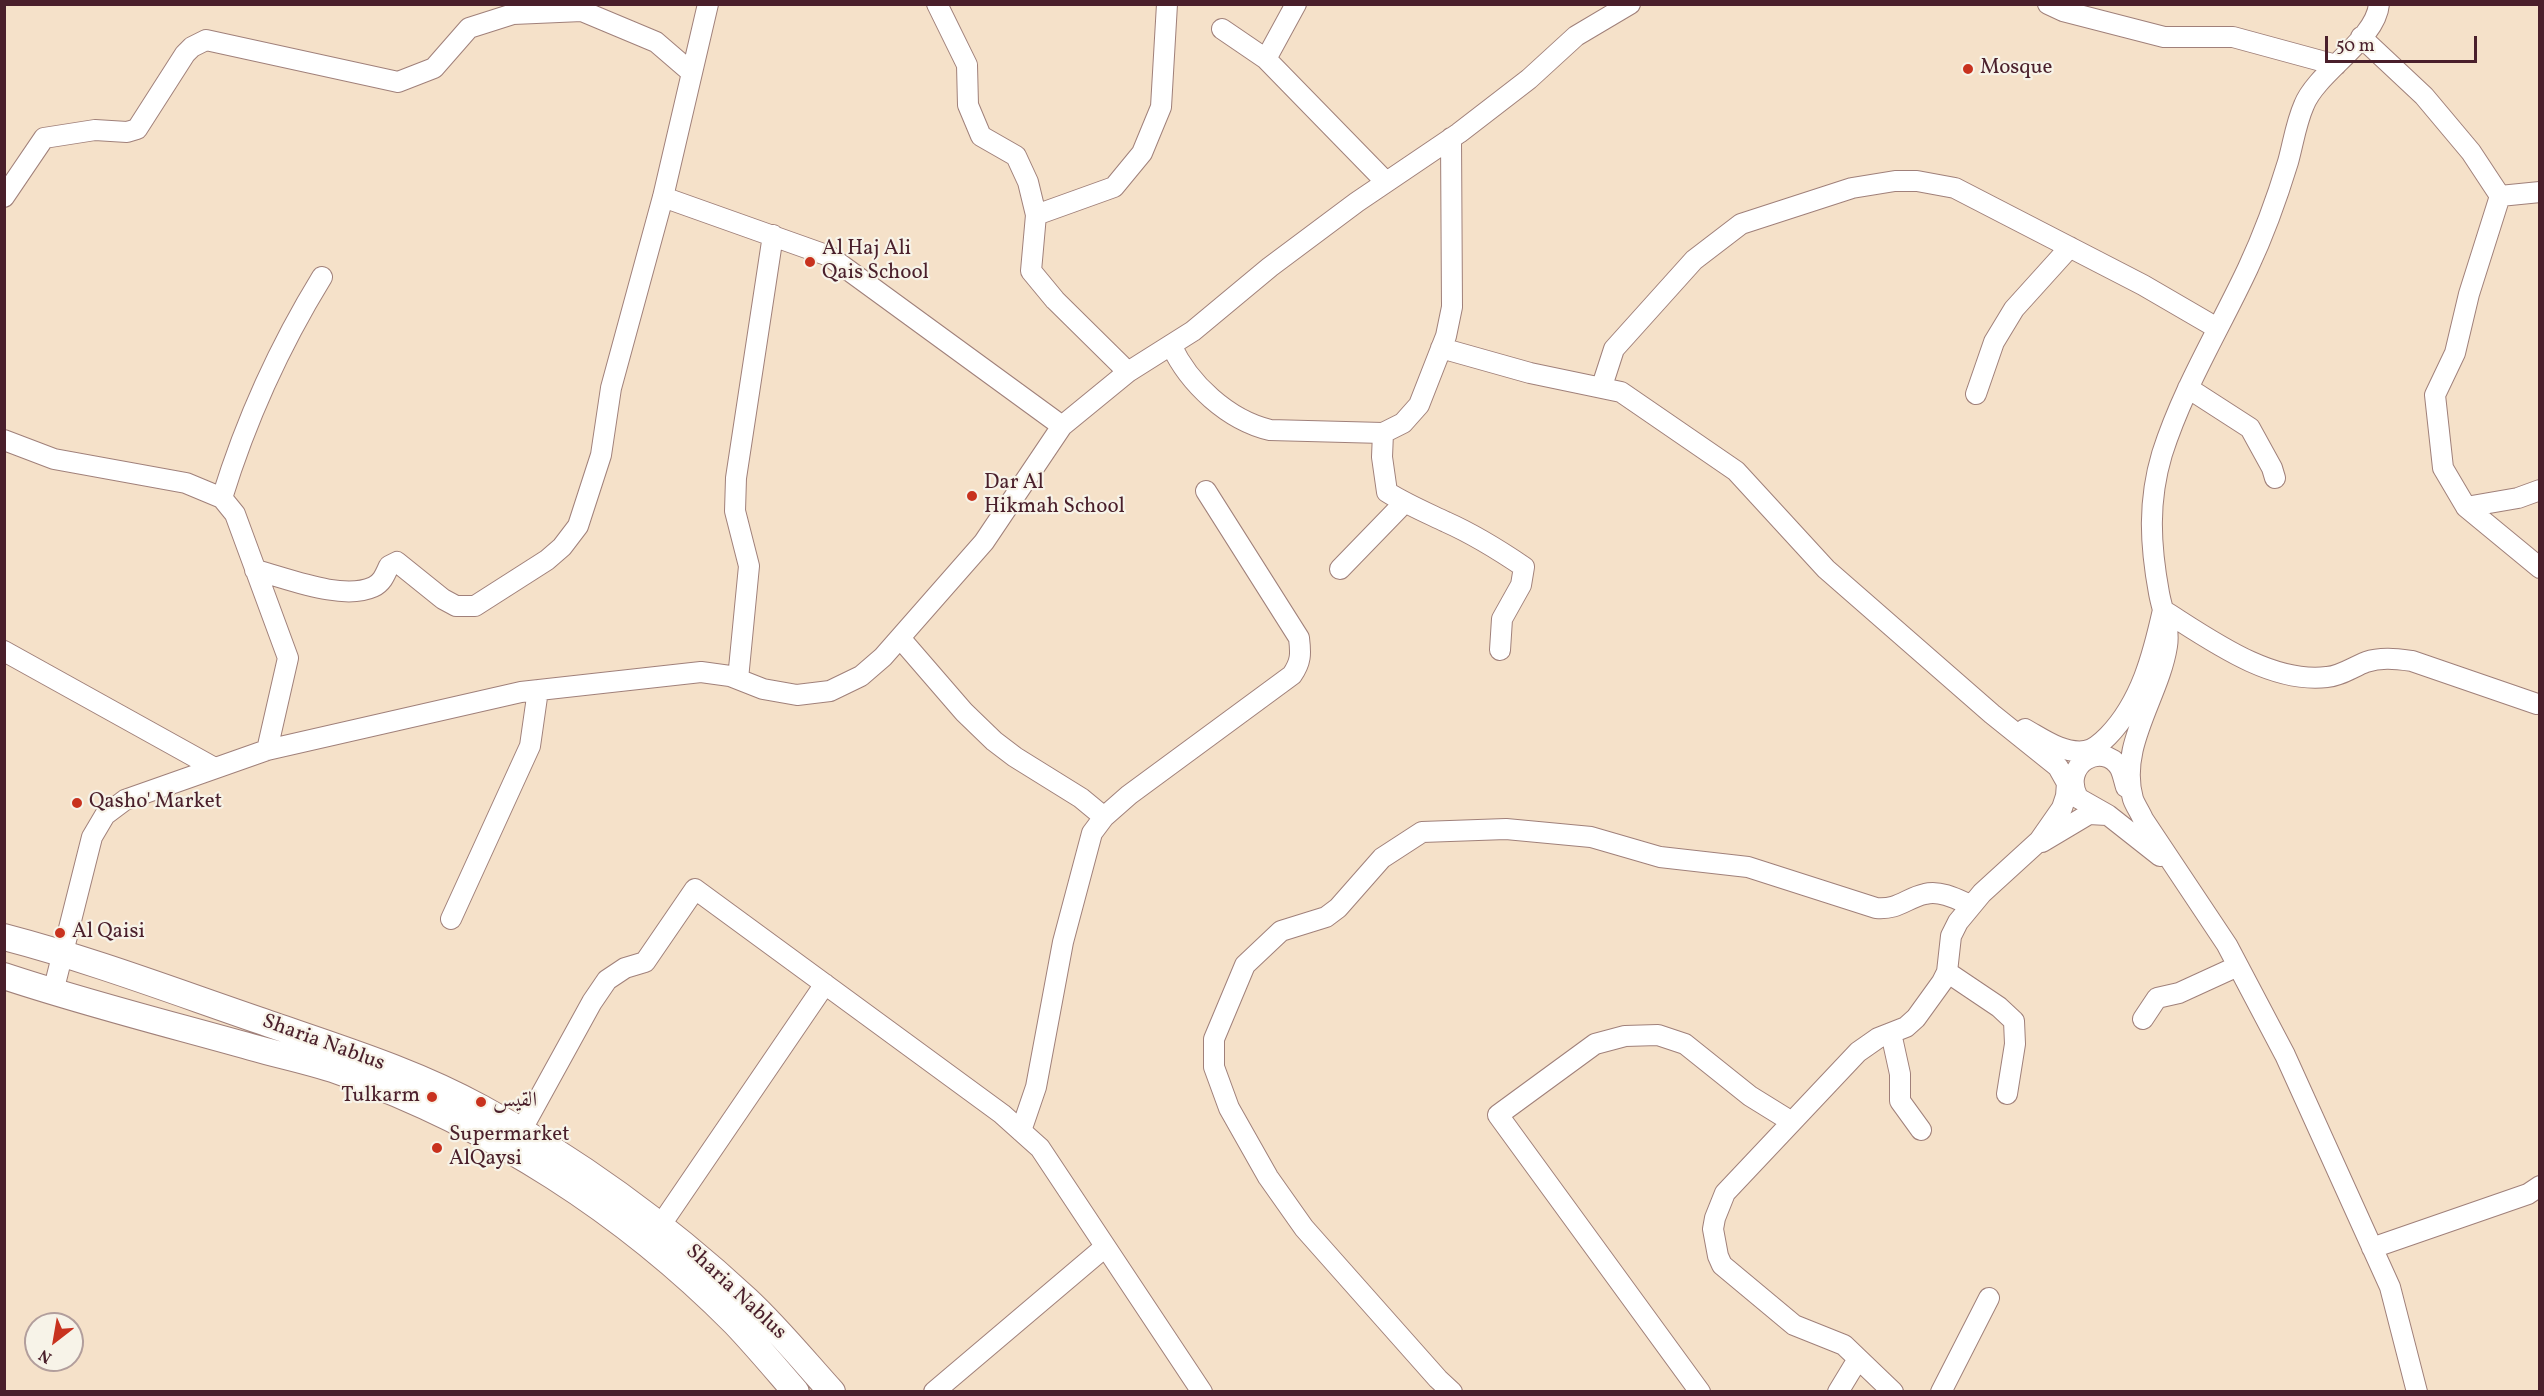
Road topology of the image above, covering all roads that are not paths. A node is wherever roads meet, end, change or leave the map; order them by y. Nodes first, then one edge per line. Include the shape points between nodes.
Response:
1 (708, 4) edge
2 (937, 4) edge
3 (1167, 4) edge
4 (1296, 4) edge
5 (1630, 4) edge
6 (2049, 4) edge
7 (2379, 4) edge
8 (1222, 29) dead end
9 (2361, 37) junction
10 (1266, 59) junction
11 (2336, 65) junction
12 (692, 73) junction
13 (1451, 138) junction
14 (1386, 182) junction
15 (6, 188) edge
16 (2540, 192) edge
17 (2500, 196) junction
18 (663, 197) junction
19 (1036, 214) junction
20 (773, 235) junction
21 (2070, 247) junction
22 (322, 277) dead end
23 (2217, 328) junction
24 (1171, 345) junction
25 (1441, 348) junction
26 (1128, 372) junction
27 (1602, 386) junction
28 (2188, 388) junction
29 (1976, 394) dead end
30 (1062, 426) junction
31 (1383, 433) junction
32 (4, 440) edge
33 (2275, 478) dead end
34 (2540, 490) edge
35 (1206, 491) dead end
36 (222, 498) junction
37 (1404, 503) junction
38 (2466, 507) junction
39 (2540, 568) edge
40 (1340, 569) dead end
41 (255, 570) junction
42 (2163, 610) junction
43 (900, 638) junction
44 (1500, 650) dead end
45 (4, 651) edge
46 (738, 678) junction
47 (537, 690) junction
48 (1970, 696) junction
49 (2537, 704) dead end
50 (267, 750) junction
51 (213, 767) junction
52 (2133, 800) junction
53 (2108, 815) junction
54 (1104, 817) junction
55 (2030, 850) junction
56 (2177, 869) junction
57 (1970, 905) junction
58 (451, 918) dead end
59 (4, 937) edge
60 (64, 953) junction
61 (2238, 966) junction
62 (1947, 972) junction
63 (4, 976) edge
64 (825, 984) junction
65 (53, 992) junction
66 (2143, 1019) dead end
67 (1891, 1033) junction
68 (2007, 1094) dead end
69 (1792, 1122) junction
70 (1921, 1130) dead end
71 (521, 1131) junction
72 (1021, 1131) junction
73 (2540, 1186) edge
74 (660, 1226) junction
75 (1105, 1247) junction
76 (2372, 1248) junction
77 (1989, 1298) dead end
78 (1858, 1359) junction
79 (796, 1392) edge
80 (832, 1392) edge
81 (934, 1392) edge
82 (1202, 1392) edge
83 (1452, 1392) edge
84 (1700, 1392) edge
85 (1838, 1392) edge
86 (1893, 1392) edge
87 (1941, 1392) edge
88 (2417, 1392) edge

1 - 12 street
2 - 19 street via 967,65 968,105 981,136 1016,156
3 - 19 street via 1161,108 1142,153 1114,187
4 - 10 street
5 - 13 street via 1576,36 1529,79
6 - 11 street via 2164,36 2233,37
7 - 9 street
8 - 10 street
9 - 11 street
9 - 17 street via 2424,96 2471,152
10 - 14 street
11 - 23 street via 2304,104 2275,203
12 - 15 street via 656,42 582,11 513,14 468,28 434,68 398,82 206,40 185,54 137,129 95,130 44,138
12 - 18 street
13 - 14 street
13 - 25 street via 1452,307
14 - 24 street
16 - 17 street
17 - 38 street via 2455,353 2435,395 2443,468
18 - 20 street
18 - 41 street via 611,388 600,455 578,525 561,547 475,606 466,607 443,599 397,562 389,566 374,587 344,593
19 - 26 street via 1031,271
20 - 30 street via 829,256
20 - 46 street via 736,478 735,511 749,566
21 - 23 street
21 - 27 street via 1954,188 1895,181 1845,189 1741,224 1694,260 1614,350
21 - 29 street via 2014,309 1994,342
22 - 36 street via 266,379
23 - 28 street
24 - 26 street
24 - 31 street via 1198,386 1233,414 1257,427
25 - 27 street via 1530,373
25 - 31 street via 1419,405 1403,423
26 - 30 street
27 - 48 street via 1621,392 1736,471 1826,569
28 - 33 street via 2250,428
28 - 42 street via 2152,490 2151,525
30 - 43 street via 984,542
31 - 37 street via 1387,492
32 - 36 street via 54,459 186,483
34 - 38 street
35 - 54 street via 1299,638 1299,666
36 - 41 street via 235,514
37 - 40 street
37 - 44 street via 1468,533 1524,567 1521,585 1502,619
38 - 39 street
41 - 50 street via 288,658
42 - 48 street via 2145,676 2130,708 2103,742 2087,751 2056,746
42 - 49 street via 2218,645 2272,671 2327,678 2367,662 2394,658
42 - 52 street via 2168,643 2160,679 2131,754
43 - 46 street via 867,671 830,691 780,693
43 - 54 street via 994,741
45 - 51 street
46 - 47 street via 701,672
47 - 50 street
47 - 58 street via 530,746
48 - 55 street via 2058,767 2067,783 2062,808
50 - 51 street
51 - 60 street via 125,800 105,815 89,845
52 - 53 street via 2116,763 2102,756 2085,759 2074,773 2074,790 2085,804
52 - 56 street
53 - 55 street via 2089,814
53 - 56 street
54 - 72 street via 1092,833 1063,942 1036,1087
55 - 57 street
56 - 61 street
57 - 62 street via 1951,936
57 - 83 street via 1946,895 1927,893 1897,907 1876,908 1748,867 1660,857 1591,837 1496,829 1422,832 1382,858 1326,917 1281,931 1245,965 1219,1024 1213,1053 1219,1084 1247,1143 1297,1219
59 - 60 main road, Sharia Nablus
60 - 65 street
60 - 71 main road, Sharia Nablus via 434,1084
61 - 66 street via 2179,993 2157,998
61 - 76 street via 2286,1055
62 - 67 street via 1916,1018
62 - 68 street via 2014,1021
63 - 65 main road, Sharia Nablus
64 - 71 street via 695,889 645,962 607,980
64 - 72 street
64 - 74 street
65 - 79 main road, Sharia Nablus via 343,1073 487,1136 540,1167 618,1222 674,1268 735,1323
67 - 69 street via 1866,1044
67 - 70 street via 1900,1074 1900,1101
69 - 78 street via 1725,1193 1713,1229 1718,1256 1729,1272 1794,1325 1844,1345
69 - 84 street via 1750,1096 1685,1044 1658,1035 1625,1036 1595,1044 1498,1115
71 - 74 main road, Sharia Nablus via 596,1178
72 - 75 street via 1040,1148
73 - 76 street via 2528,1194
74 - 80 main road, Sharia Nablus via 748,1301
75 - 81 street
75 - 82 street
76 - 88 street via 2390,1287
77 - 87 street
78 - 85 street
78 - 86 street

